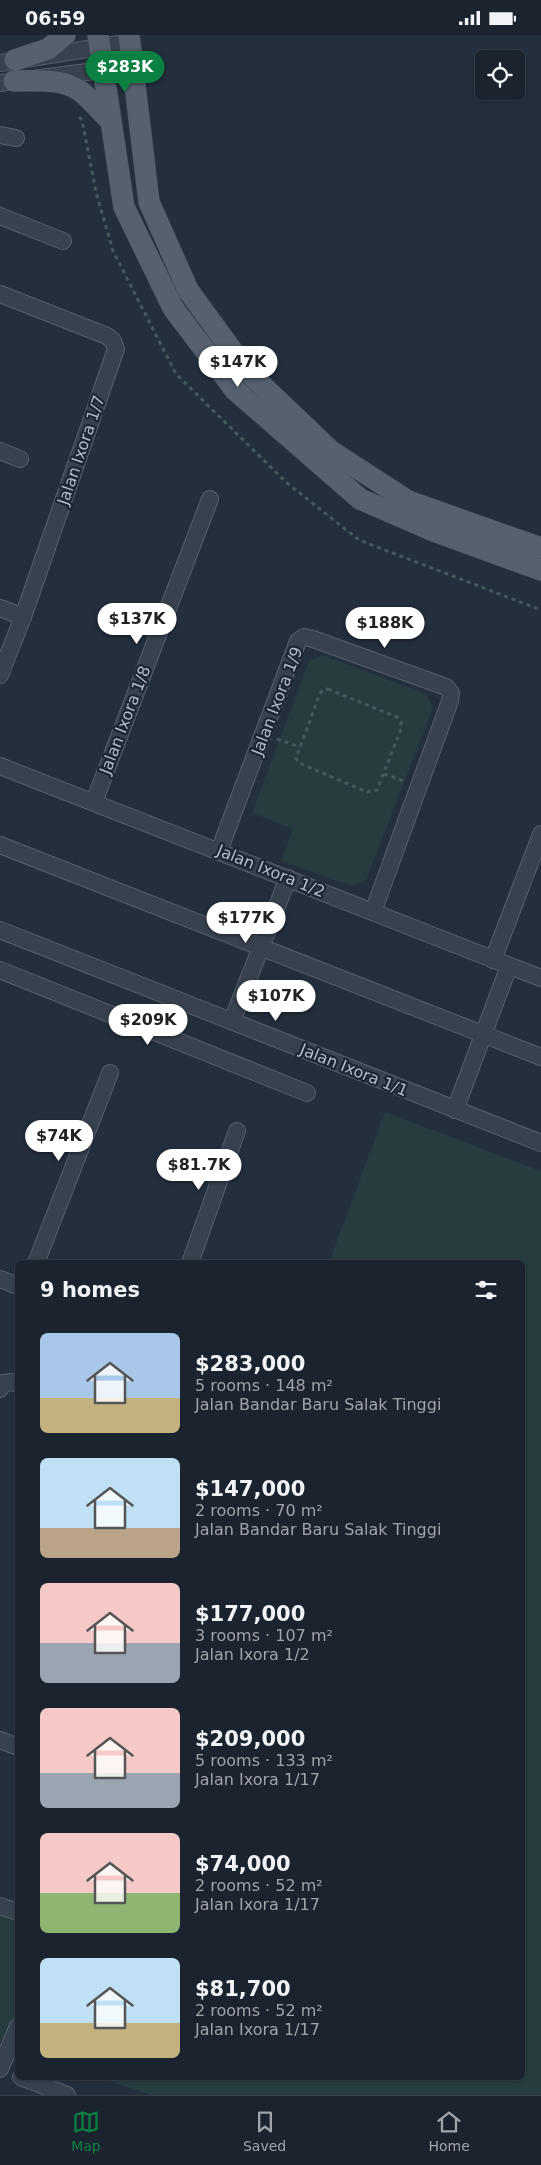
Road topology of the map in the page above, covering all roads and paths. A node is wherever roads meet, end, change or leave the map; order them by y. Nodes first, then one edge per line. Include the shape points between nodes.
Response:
1 (65, 35) edge
2 (130, 38) edge
3 (99, 41) edge
4 (134, 66) junction
5 (103, 70) junction
6 (7, 72) edge
7 (112, 121) junction
8 (0, 135) edge
9 (16, 138) dead end
10 (0, 215) edge
11 (64, 241) dead end
12 (0, 294) edge
13 (0, 451) edge
14 (20, 459) dead end
15 (210, 499) dead end
16 (541, 548) edge
17 (541, 570) edge
18 (0, 608) edge
19 (23, 617) junction
20 (0, 675) edge
21 (264, 734) junction
22 (300, 747) junction
23 (0, 766) edge
24 (384, 774) junction
25 (420, 786) junction
26 (94, 802) junction
27 (541, 834) edge
28 (0, 845) edge
29 (219, 851) junction
30 (288, 878) junction
31 (373, 912) junction
32 (0, 930) edge
33 (262, 946) junction
34 (493, 960) junction
35 (509, 966) junction
36 (0, 970) edge
37 (541, 978) edge
38 (232, 1021) junction
39 (484, 1033) junction
40 (541, 1057) edge
41 (110, 1073) dead end
42 (307, 1093) dead end
43 (455, 1110) junction
44 (237, 1131) dead end
45 (541, 1143) edge
46 (37, 1260) edge
47 (191, 1260) edge
48 (0, 1279) edge
49 (15, 1285) edge
50 (15, 1383) edge
51 (0, 1389) edge
52 (0, 1906) edge
53 (15, 1911) edge
54 (15, 2033) edge
55 (0, 2069) edge
56 (15, 2075) edge
57 (27, 2080) edge
58 (67, 2095) edge

1 - 6 main road via 48,49
2 - 3 street
2 - 4 main road
3 - 5 main road
3 - 6 street
4 - 5 street
4 - 16 main road via 149,202 188,290 247,371 331,451 408,501
5 - 6 street
5 - 7 main road
6 - 7 main road via 67,85 80,91
7 - 17 main road via 124,207 173,308 235,390 360,499 436,532
8 - 9 street
10 - 11 street
12 - 19 street, Jalan Ixora 1/7 via 107,336 116,349
13 - 14 street
15 - 26 street, Jalan Ixora 1/8
18 - 19 street
19 - 20 street, Jalan Ixora 1/7
21 - 22 path
21 - 25 street, Jalan Ixora 1/9 via 298,641 304,637 313,639 446,687 451,693
21 - 29 street, Jalan Ixora 1/9
22 - 24 path via 296,758 303,767 367,791 377,790
22 - 24 path via 319,696 322,690 328,689 398,717 401,729
23 - 26 street, Jalan Ixora 1/2
24 - 25 path
25 - 31 street, Jalan Ixora 1/9
26 - 29 street, Jalan Ixora 1/2
27 - 34 street
28 - 33 street
29 - 30 street, Jalan Ixora 1/2
30 - 31 street, Jalan Ixora 1/2
30 - 33 street
31 - 34 street, Jalan Ixora 1/2
32 - 38 street, Jalan Ixora 1/1
33 - 38 street
33 - 39 street
34 - 35 street, Jalan Ixora 1/2
35 - 37 street, Jalan Ixora 1/2
35 - 39 street
36 - 42 street
38 - 43 street, Jalan Ixora 1/1
39 - 40 street
39 - 43 street
41 - 46 street
43 - 45 street, Jalan Ixora 1/1
44 - 47 street
48 - 49 street
50 - 51 street via 4,1383
52 - 53 street
54 - 55 street
55 - 56 street
57 - 58 street

